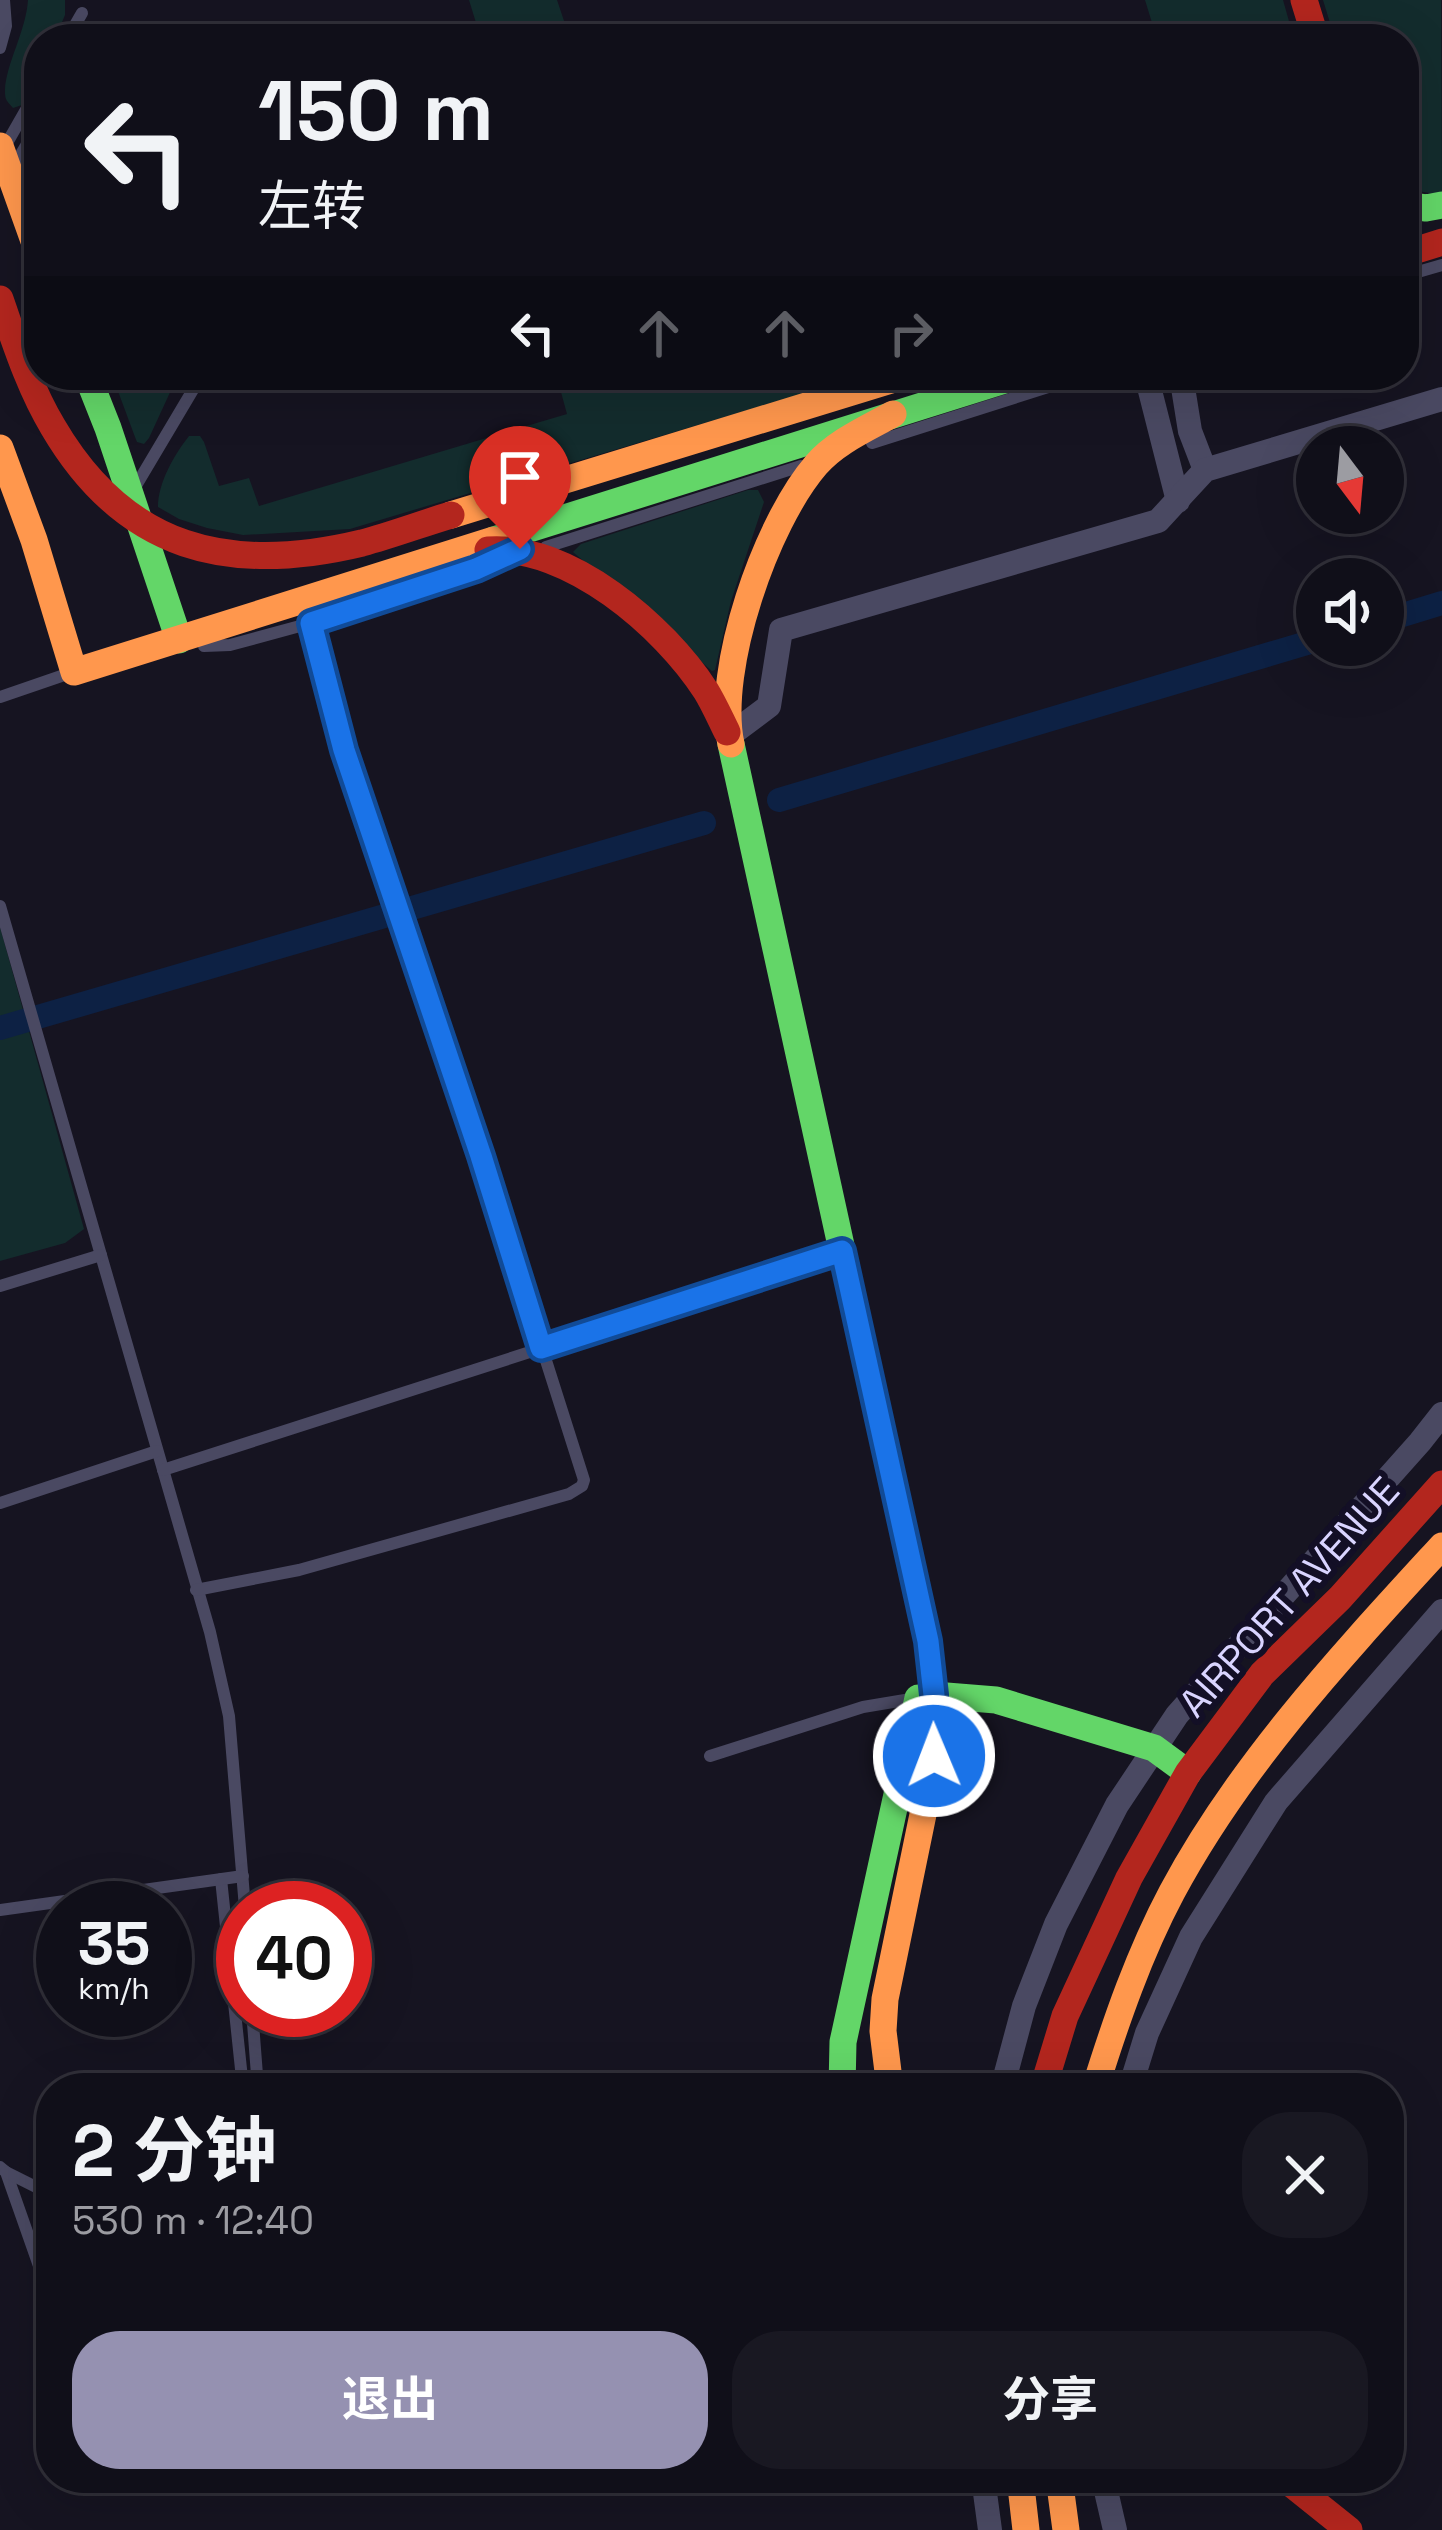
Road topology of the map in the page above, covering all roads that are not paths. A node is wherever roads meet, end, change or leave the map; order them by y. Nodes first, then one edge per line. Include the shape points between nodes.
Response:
1 (4, 0) edge
2 (82, 13) dead end
3 (76, 24) edge
4 (0, 48) edge
5 (24, 150) edge
6 (16, 183) edge
7 (0, 299) edge
8 (24, 366) edge
9 (0, 374) edge
10 (33, 390) edge
11 (92, 390) edge
12 (193, 390) edge
13 (862, 390) edge
14 (972, 390) edge
15 (1039, 390) edge
16 (1150, 390) edge
17 (1183, 390) edge
18 (1442, 398) edge
19 (893, 414) junction
20 (0, 448) edge
21 (824, 458) junction
22 (1205, 470) junction
23 (88, 482) junction
24 (131, 496) junction
25 (1178, 501) junction
26 (556, 521) junction
27 (525, 551) junction
28 (468, 560) junction
29 (311, 623) junction
30 (179, 640) junction
31 (74, 672) junction
32 (0, 697) edge
33 (729, 736) junction
34 (0, 906) edge
35 (842, 1251) junction
36 (101, 1256) junction
37 (0, 1286) edge
38 (541, 1348) junction
39 (1442, 1414) edge
40 (157, 1451) junction
41 (163, 1470) junction
42 (1442, 1484) edge
43 (0, 1503) edge
44 (1442, 1546) edge
45 (196, 1590) junction
46 (1442, 1611) edge
47 (926, 1696) junction
48 (1154, 1748) junction
49 (710, 1756) dead end
50 (1188, 1773) junction
51 (243, 1876) junction
52 (221, 1879) junction
53 (243, 1881) edge
54 (0, 1910) edge
55 (254, 2037) edge
56 (241, 2073) edge
57 (257, 2073) edge
58 (842, 2073) edge
59 (888, 2073) edge
60 (1006, 2073) edge
61 (1048, 2073) edge
62 (1100, 2073) edge
63 (1135, 2073) edge
64 (3, 2169) edge
65 (36, 2187) edge
66 (36, 2259) edge
67 (985, 2493) edge
68 (1022, 2493) edge
69 (1062, 2493) edge
70 (1106, 2493) edge
71 (1303, 2493) edge
72 (990, 2530) edge
73 (1026, 2530) edge
74 (1066, 2530) edge
75 (1114, 2530) edge
76 (1349, 2530) edge

1 - 4 lane
2 - 3 lane
5 - 6 lane
7 - 8 main road
9 - 23 main road
10 - 23 main road
11 - 24 main road
12 - 24 lane
13 - 23 main road via 313,554 227,556 188,546 153,532
14 - 19 main road
15 - 21 lane
16 - 25 street
17 - 22 street
18 - 22 street
19 - 21 main road
19 - 26 main road
20 - 31 main road
21 - 27 lane
21 - 33 main road via 797,491 752,590 728,694
22 - 25 street
24 - 30 main road
25 - 33 street via 1158,521 781,630 769,706
26 - 27 lane
26 - 28 main road
27 - 28 main road
27 - 33 main road via 556,561 644,622 707,692
28 - 29 lane
28 - 30 main road
29 - 30 lane via 230,645
29 - 38 lane via 344,750
30 - 31 main road
31 - 32 lane
33 - 35 main road
34 - 36 lane
35 - 38 lane
35 - 47 main road via 928,1641
36 - 37 lane
36 - 40 lane
38 - 41 lane
38 - 45 lane via 583,1473 578,1491 298,1570
39 - 48 street
40 - 41 lane
40 - 43 lane
41 - 45 lane
42 - 50 main road, AIRPORT AVENUE via 1262,1674
44 - 62 main road, AIRPORT AVENUE via 1224,1806 1168,1898
45 - 51 lane via 229,1716
46 - 63 street via 1276,1802 1191,1937
47 - 48 main road via 996,1700
47 - 49 lane via 863,1707
47 - 58 main road via 843,2042
47 - 59 main road via 934,1756 885,1999
48 - 50 main road
48 - 60 street via 1056,1924
50 - 61 main road, AIRPORT AVENUE via 1129,1878
51 - 52 lane
51 - 53 lane
52 - 54 lane
52 - 56 lane
55 - 57 lane
64 - 65 lane
64 - 66 lane
67 - 72 street
68 - 73 main road
69 - 74 main road
70 - 75 street
71 - 76 main road

